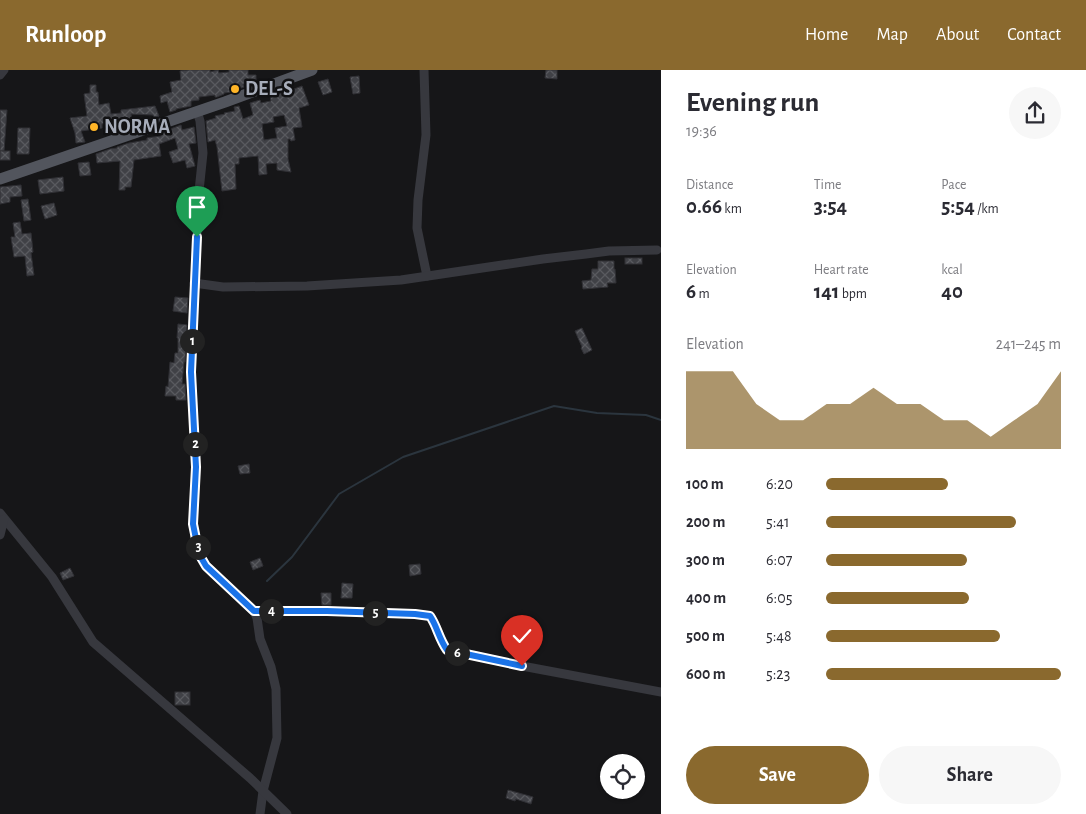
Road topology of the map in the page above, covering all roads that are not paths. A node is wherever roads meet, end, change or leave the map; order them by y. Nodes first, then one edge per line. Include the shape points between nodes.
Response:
1 (4, 70) edge
2 (312, 70) edge
3 (424, 70) edge
4 (0, 75) edge
5 (197, 111) junction
6 (0, 179) edge
7 (657, 250) dead end
8 (427, 276) junction
9 (194, 283) junction
10 (2, 516) edge
11 (0, 535) edge
12 (254, 611) junction
13 (661, 692) edge
14 (263, 791) junction
15 (260, 814) edge
16 (288, 814) edge

1 - 4 street
2 - 5 main road
3 - 8 street via 426,135 417,228
5 - 6 main road
5 - 9 street via 203,153
7 - 8 street via 610,251
8 - 9 street via 307,286 223,287
9 - 12 street via 191,372 196,467 193,524 199,554 206,566
10 - 11 street
10 - 14 street via 52,577 93,642
12 - 13 street via 430,616 447,650
12 - 14 street via 276,689 277,738
14 - 15 street
14 - 16 street

